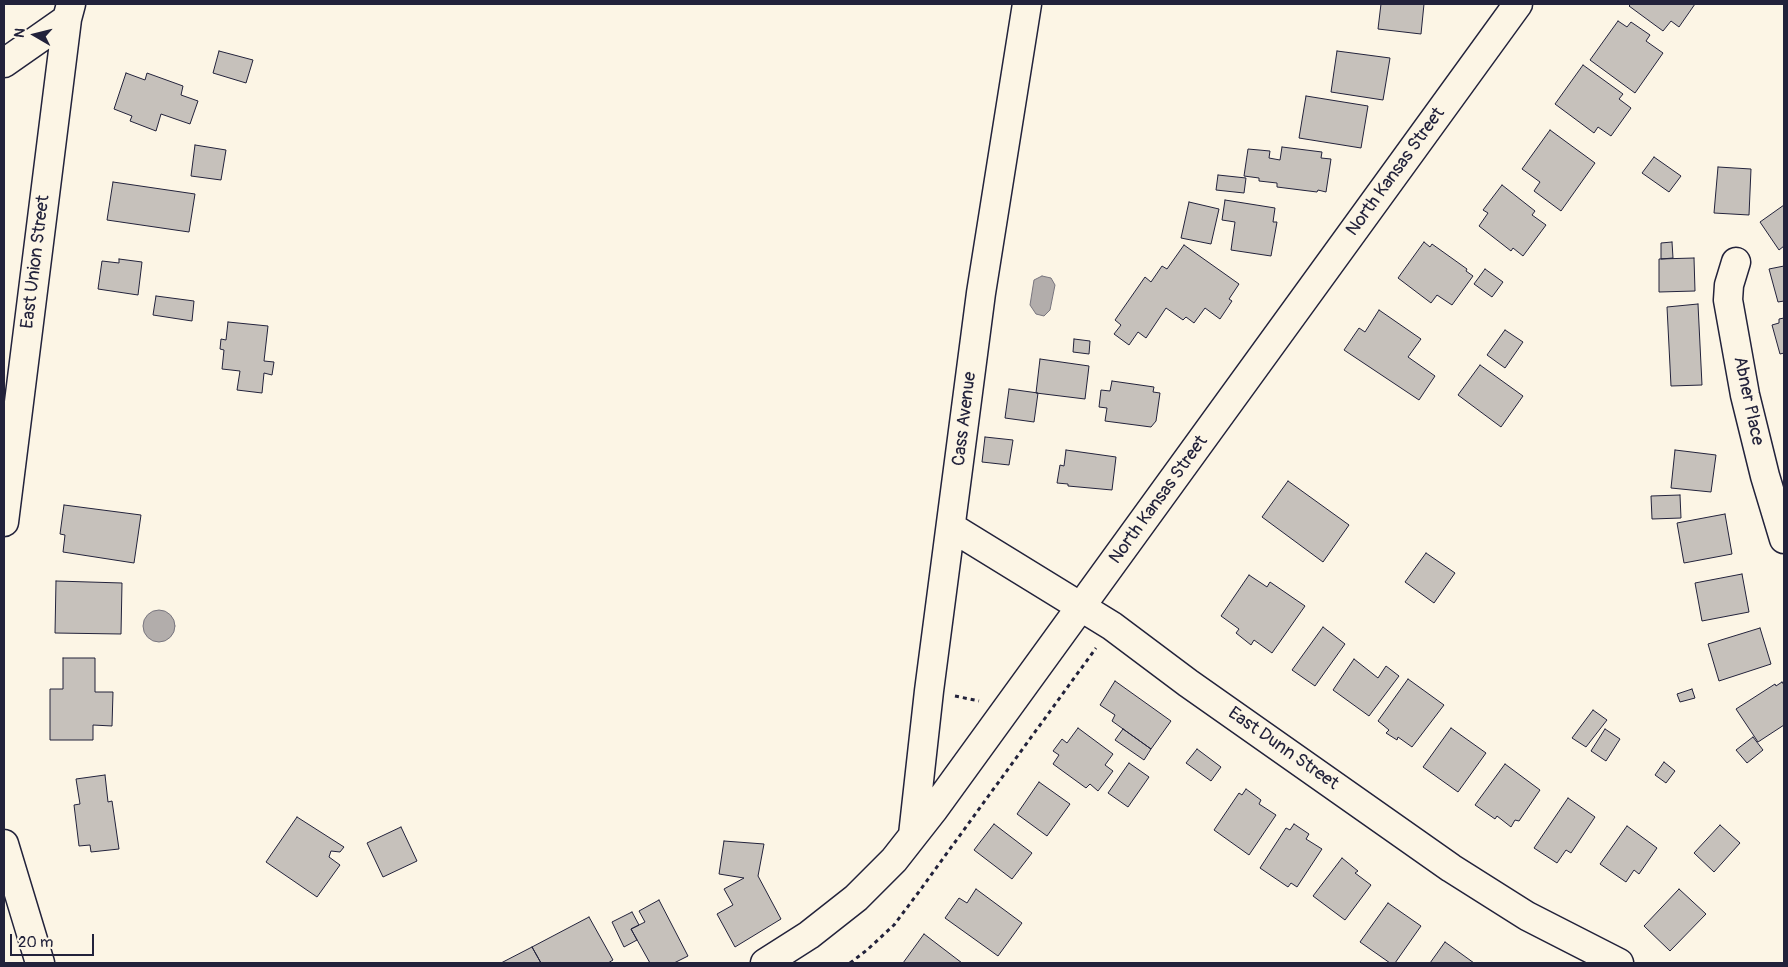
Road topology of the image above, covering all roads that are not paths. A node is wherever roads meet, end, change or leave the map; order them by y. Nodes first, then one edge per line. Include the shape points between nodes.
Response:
1 (1027, 4) edge
2 (1518, 4) edge
3 (69, 12) edge
4 (4, 63) edge
5 (1736, 262) dead end
6 (15, 339) edge
7 (4, 522) edge
8 (951, 527) junction
9 (1784, 539) edge
10 (1081, 607) junction
11 (914, 835) junction
12 (4, 844) edge
13 (40, 963) edge
14 (765, 963) edge
15 (1620, 963) edge

1 - 8 street, Cass Avenue via 981,293
2 - 10 street, North Kansas Street
3 - 4 street
3 - 6 street, East Union Street
5 - 9 street, Abner Place via 1728,300 1763,467
6 - 7 street, East Union Street
8 - 10 street, East Dunn Street
8 - 11 street, Cass Avenue
10 - 11 street, North Kansas Street
10 - 15 street, East Dunn Street via 1451,868 1527,916
11 - 14 street, North Kansas Street via 856,898 809,935
12 - 13 street

